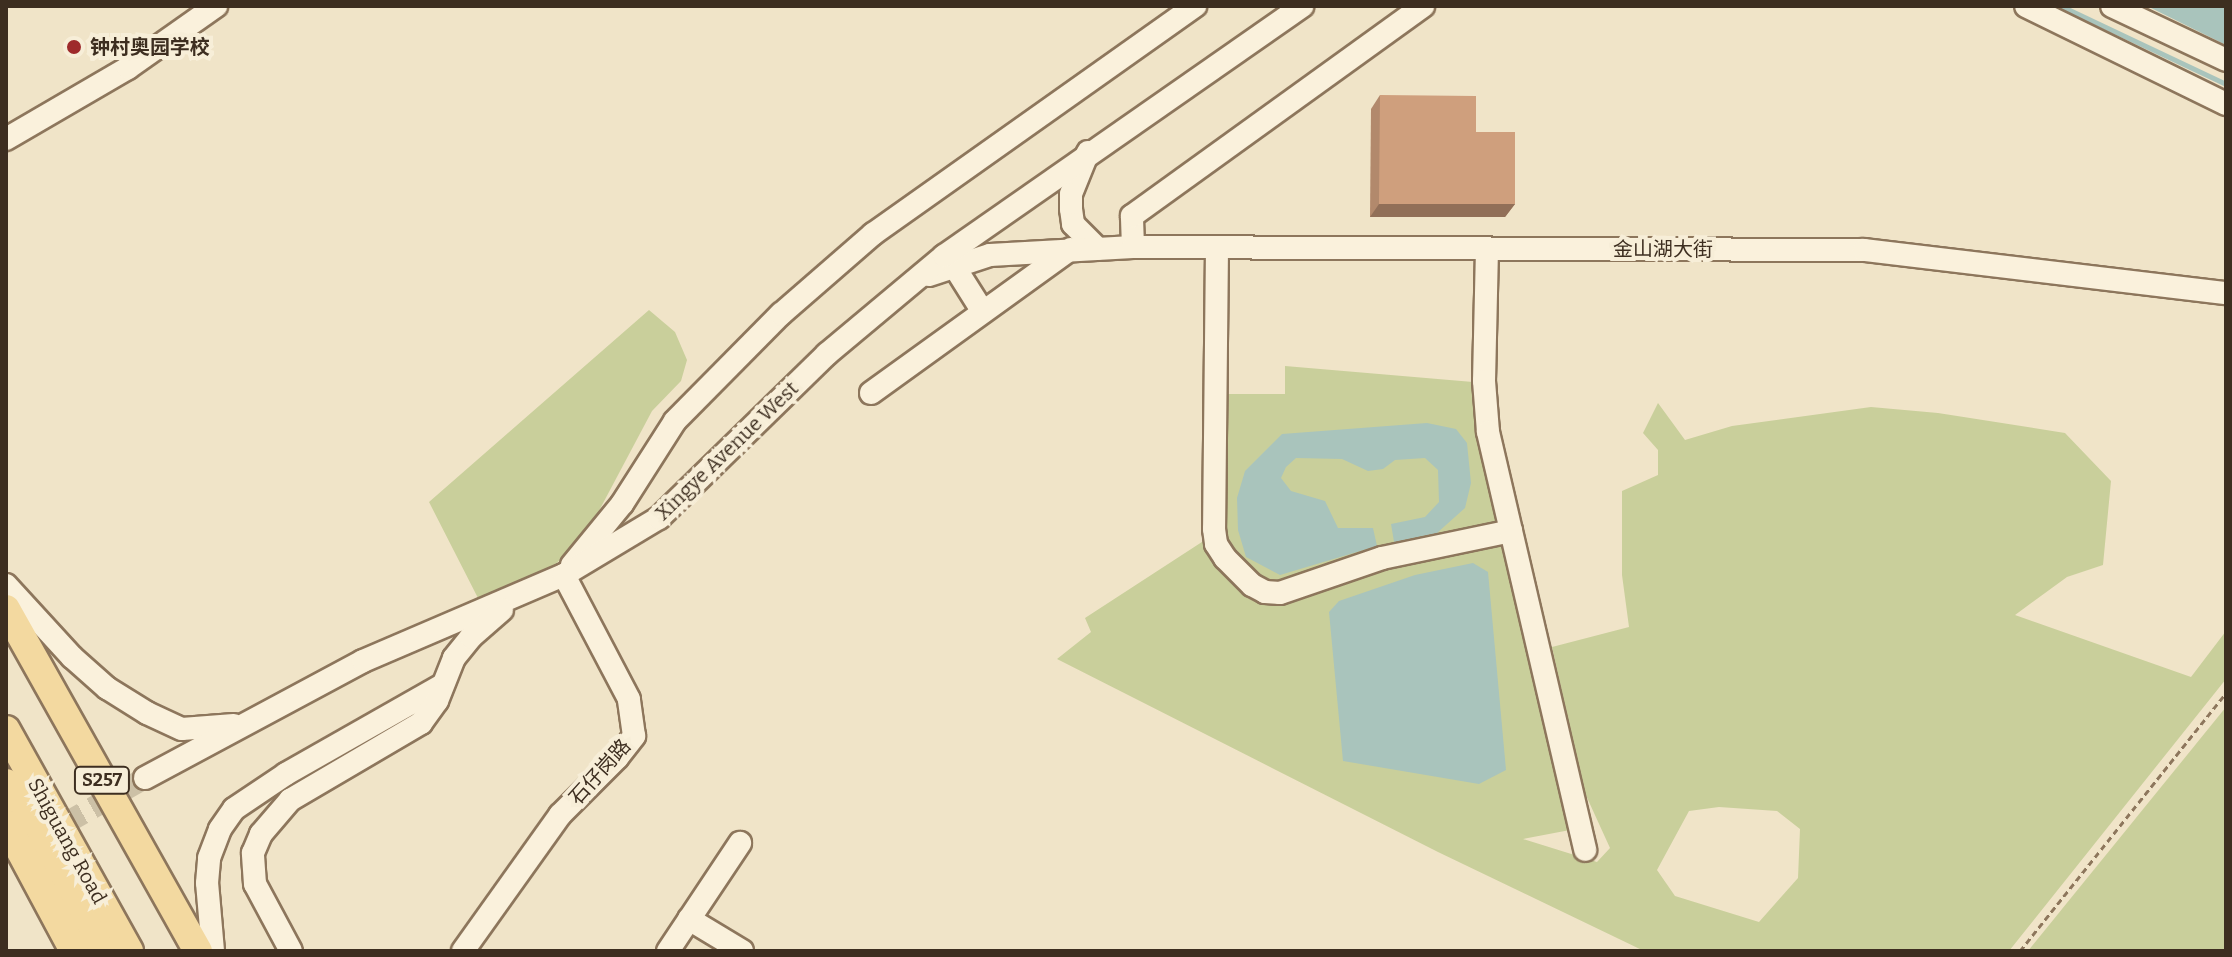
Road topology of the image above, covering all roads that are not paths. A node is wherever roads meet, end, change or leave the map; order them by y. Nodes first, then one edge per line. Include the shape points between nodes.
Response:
1 (216, 6) edge
2 (1195, 6) edge
3 (1303, 6) edge
4 (1423, 6) edge
5 (2026, 6) edge
6 (2112, 6) edge
7 (2226, 60) edge
8 (2226, 104) edge
9 (6, 139) edge
10 (1088, 152) junction
11 (1133, 247) junction
12 (1217, 248) junction
13 (1071, 249) junction
14 (1098, 249) junction
15 (1487, 249) junction
16 (954, 266) junction
17 (2226, 293) edge
18 (896, 295) junction
19 (983, 312) junction
20 (871, 393) dead end
21 (1511, 531) junction
22 (564, 575) junction
23 (6, 585) edge
24 (515, 598) junction
25 (6, 609) edge
26 (441, 686) junction
27 (255, 722) junction
28 (6, 730) edge
29 (145, 778) tunnel mouth
30 (6, 783) edge
31 (6, 824) edge
32 (740, 843) dead end
33 (1585, 850) dead end
34 (689, 919) junction
35 (74, 951) edge
36 (101, 951) edge
37 (129, 951) edge
38 (198, 951) edge
39 (213, 951) edge
40 (291, 951) edge
41 (463, 951) edge
42 (668, 951) edge
43 (742, 951) edge

1 - 9 street via 128,68
2 - 22 street, Xingye Avenue West via 873,234 781,314 675,421 622,504
3 - 10 street, Xingye Avenue West
4 - 11 street via 1132,216
5 - 8 street
6 - 7 street
10 - 14 street via 1071,194 1071,209 1073,224
10 - 18 street, Xingye Avenue West
11 - 12 street, 金山湖大街
11 - 14 street, 金山湖大街
12 - 15 street, 金山湖大街
12 - 21 street via 1214,529 1225,558 1252,585 1280,593 1382,558
13 - 14 street, 金山湖大街
13 - 16 street, 金山湖大街 via 990,255
13 - 19 street
15 - 17 street, 金山湖大街 via 1864,250
15 - 21 street via 1488,432
16 - 18 street, 金山湖大街
16 - 19 street
18 - 22 street, Xingye Avenue West via 827,354 690,492 659,518
19 - 20 street
21 - 33 street
22 - 24 street
22 - 41 street, 石仔岗路 via 629,699 634,736 560,815
23 - 27 street via 72,657 147,713 182,729
24 - 26 street via 471,637
24 - 27 street via 363,661
25 - 38 main road, S257
26 - 39 street via 234,809 209,858
26 - 40 street via 431,714 421,723 290,800 261,834 253,853 255,884
27 - 29 street
28 - 37 main road, Shiguang Road / S257
30 - 36 main road
31 - 35 main road
32 - 34 street
34 - 42 street
34 - 43 street

